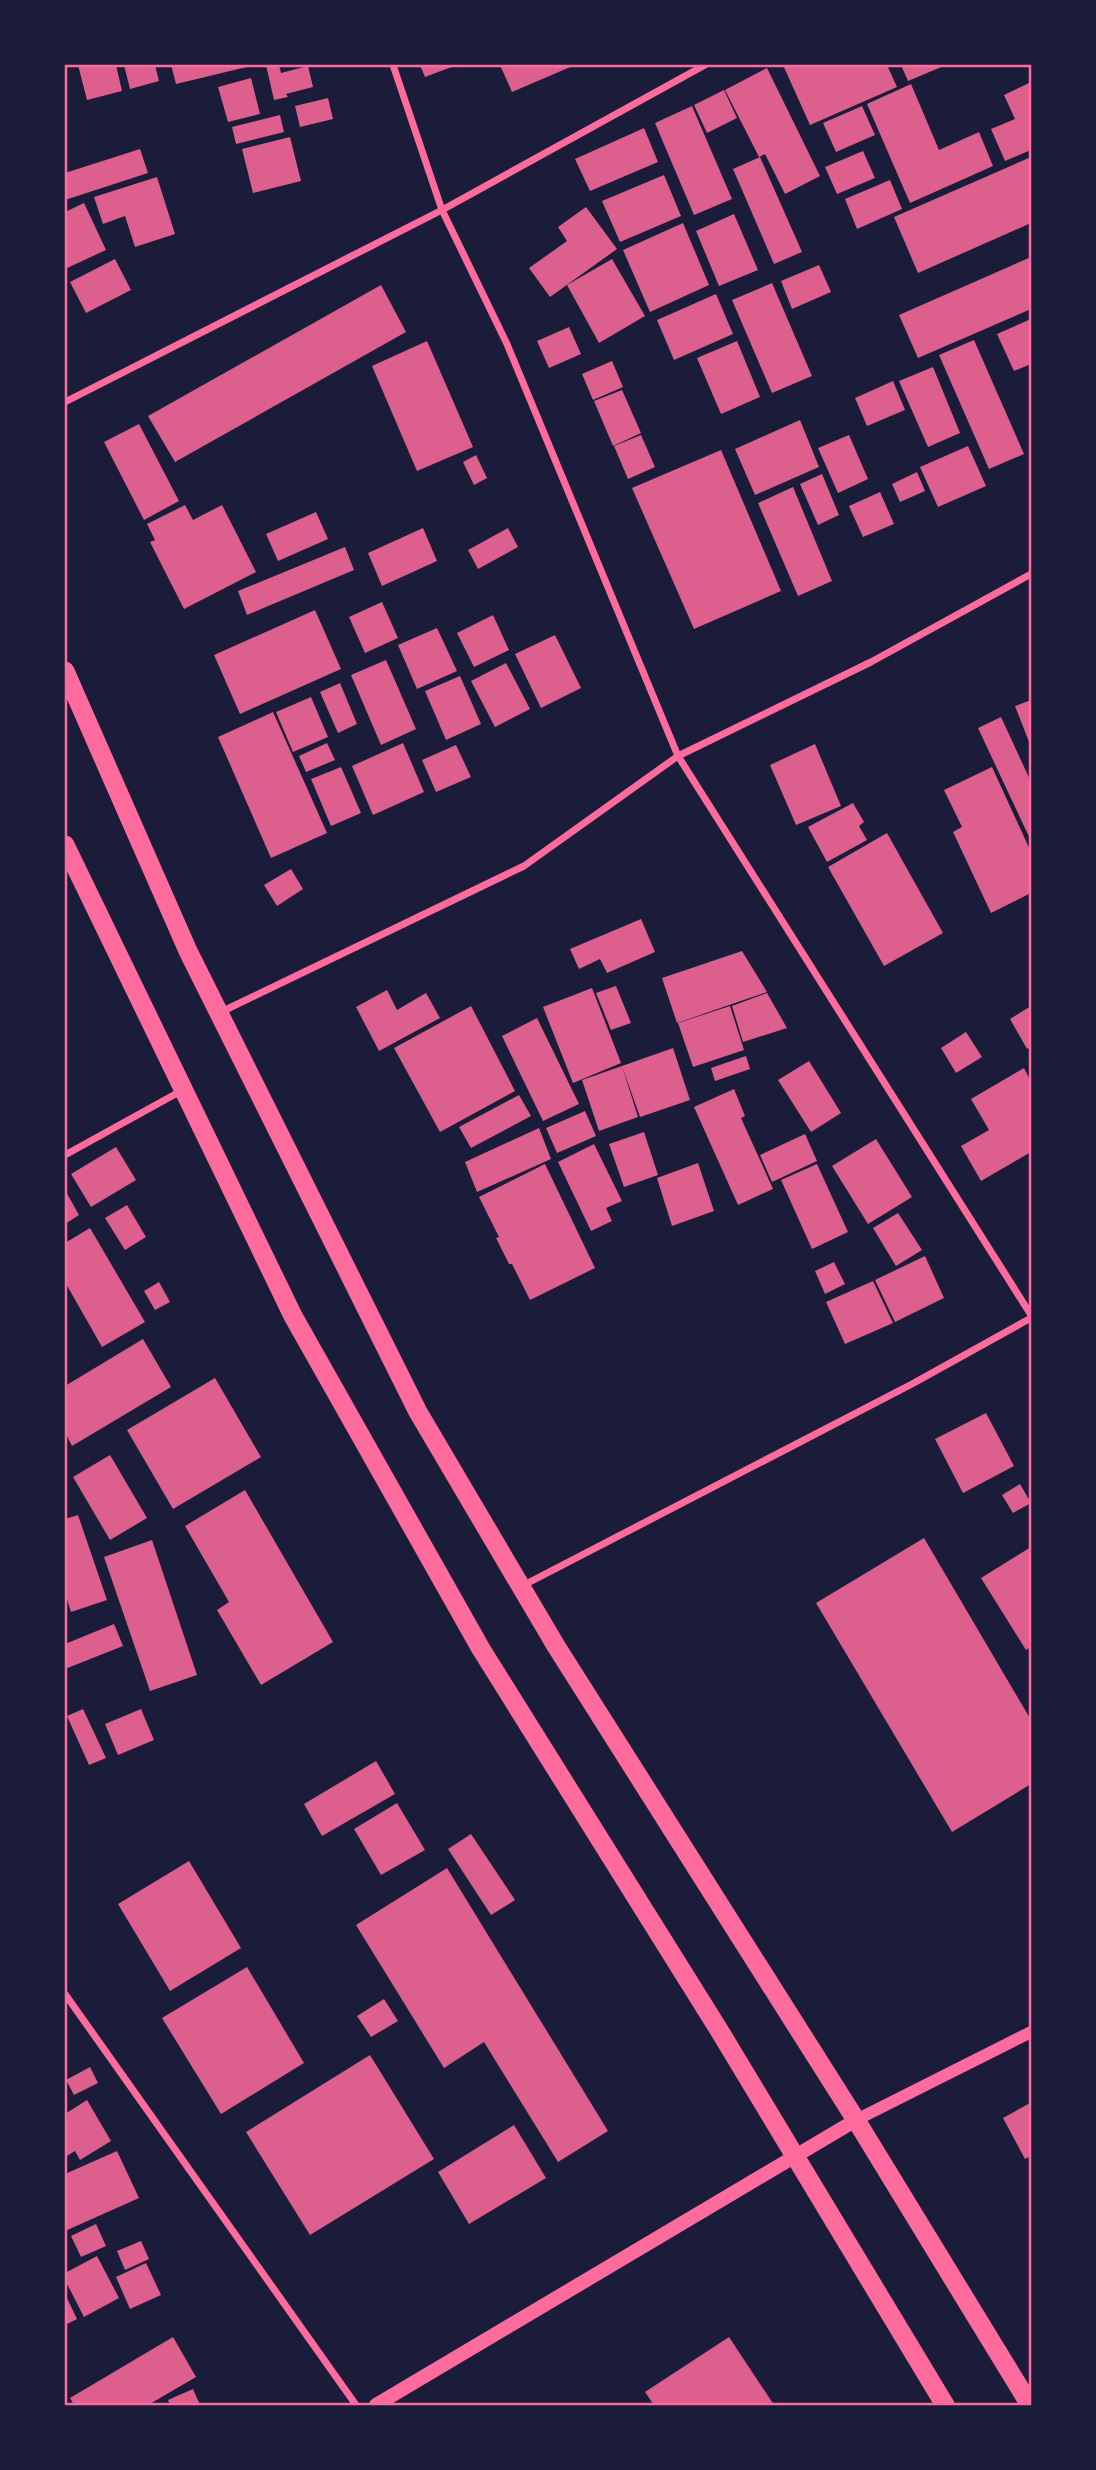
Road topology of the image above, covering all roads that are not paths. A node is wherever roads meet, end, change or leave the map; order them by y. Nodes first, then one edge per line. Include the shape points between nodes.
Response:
1 (393, 65) edge
2 (705, 65) edge
3 (442, 210) junction
4 (65, 402) edge
5 (1031, 574) edge
6 (65, 671) edge
7 (678, 756) junction
8 (65, 845) edge
9 (219, 1013) junction
10 (183, 1090) junction
11 (65, 1155) edge
12 (1031, 1317) edge
13 (520, 1587) junction
14 (65, 1994) edge
15 (1031, 2032) edge
16 (856, 2120) junction
17 (793, 2156) junction
18 (356, 2405) edge
19 (376, 2405) edge
20 (944, 2405) edge
21 (1030, 2405) edge

1 - 3 street
2 - 3 street
3 - 4 street
3 - 7 street via 507,344
5 - 7 street via 871,662
6 - 9 highway
7 - 9 street via 524,866
7 - 12 street
8 - 10 highway
9 - 13 highway via 418,1412
10 - 11 street
10 - 17 highway via 293,1316 481,1649
12 - 13 street via 912,1384
13 - 16 highway
14 - 18 street
15 - 16 street
16 - 17 main road
16 - 21 highway
17 - 19 main road
17 - 20 highway

